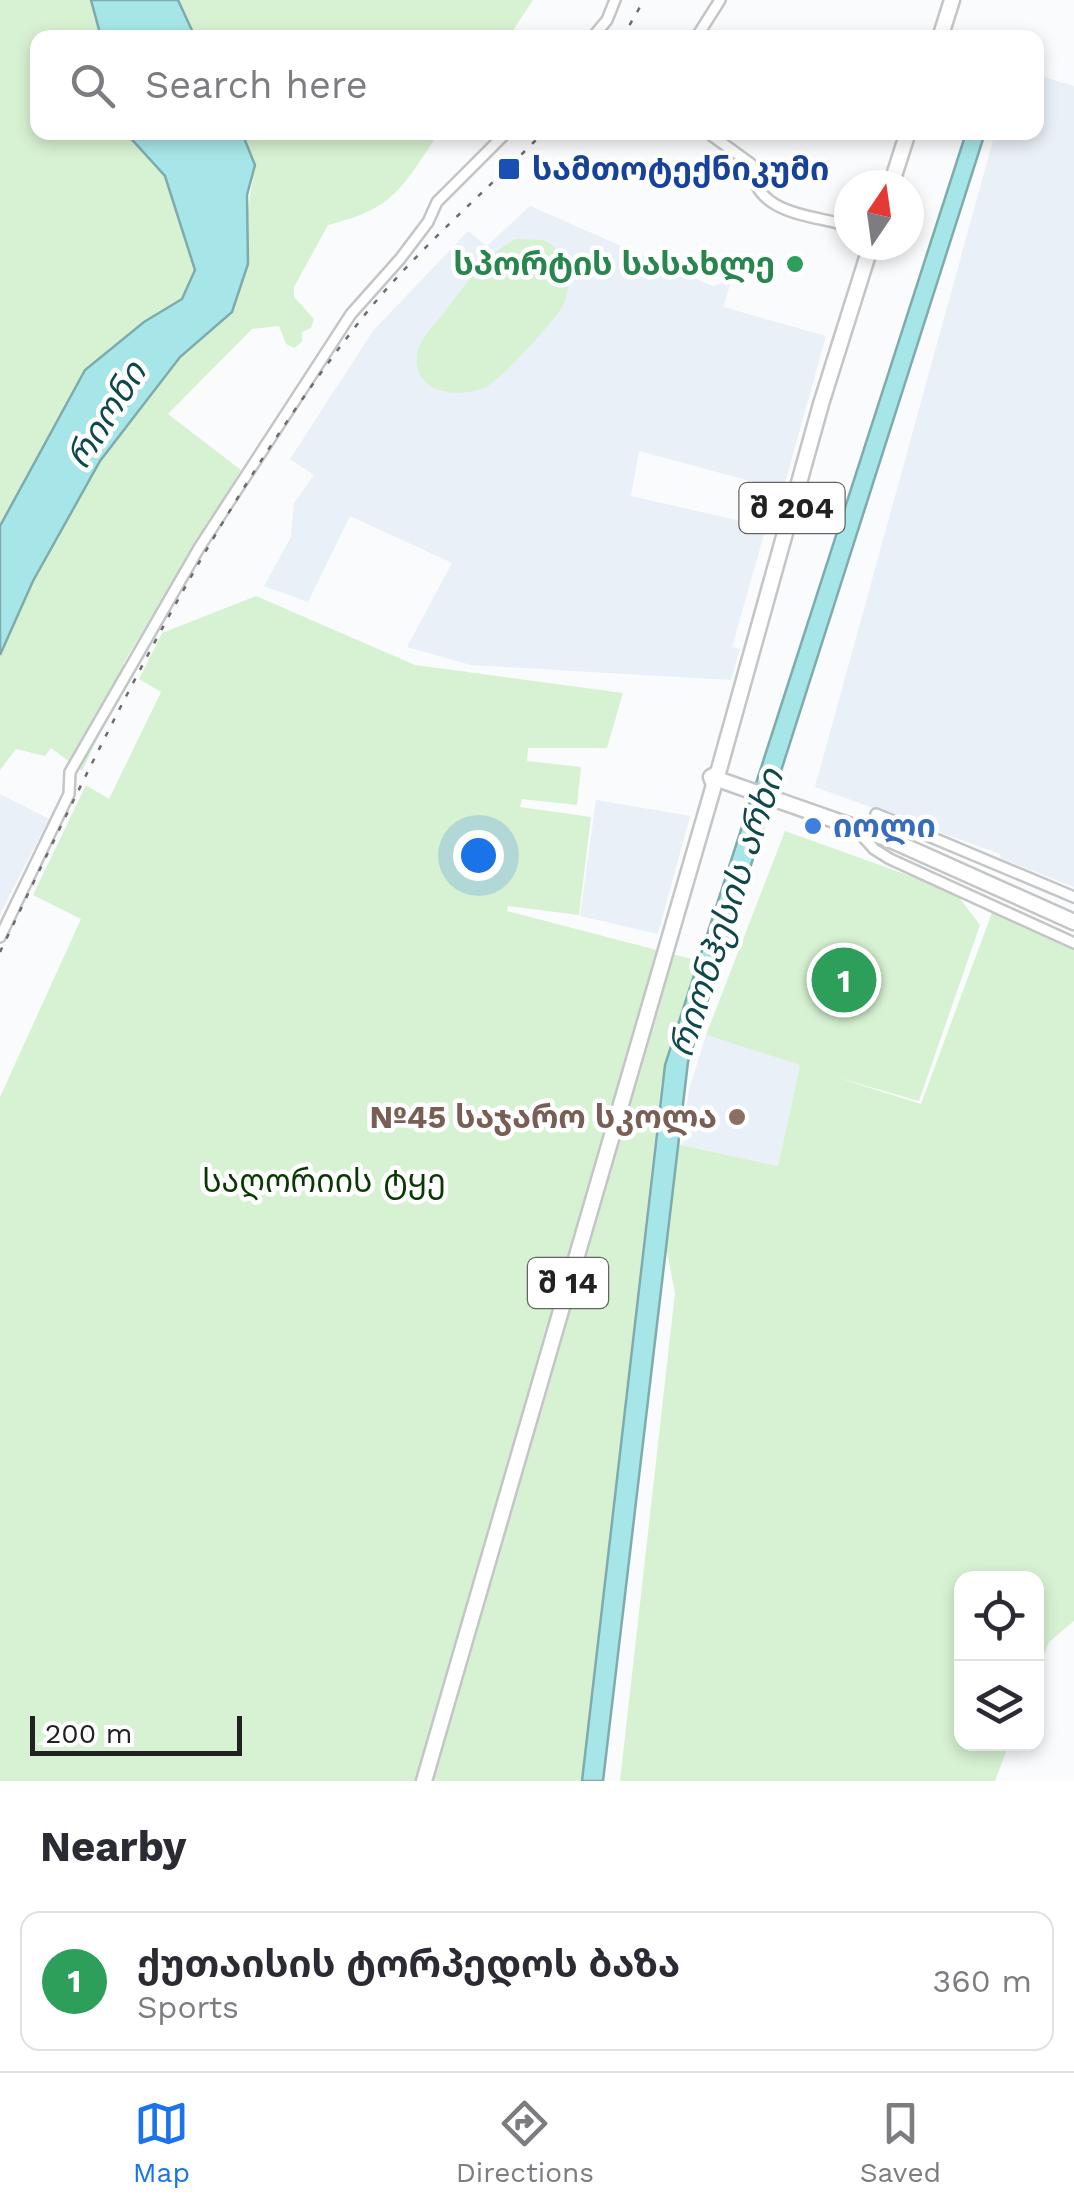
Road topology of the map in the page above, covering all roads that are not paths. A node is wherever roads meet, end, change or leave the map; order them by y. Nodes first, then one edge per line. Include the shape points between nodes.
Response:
1 (615, 0) edge
2 (720, 0) edge
3 (952, 0) edge
4 (599, 30) edge
5 (701, 30) edge
6 (943, 30) edge
7 (499, 140) edge
8 (719, 140) edge
9 (905, 140) edge
10 (896, 170) edge
11 (834, 222) edge
12 (866, 260) edge
13 (719, 780) junction
14 (876, 814) dead end
15 (856, 827) junction
16 (1074, 897) edge
17 (1074, 922) edge
18 (0, 937) edge
19 (1074, 943) edge
20 (424, 1781) edge

1 - 4 street
2 - 5 street
3 - 6 main road
7 - 18 street via 436,202 428,222 352,314 128,666 70,772 69,794
8 - 11 street via 751,164 757,193 771,205
9 - 10 main road
12 - 13 main road, შ 204
13 - 15 main road
13 - 20 main road, შ 14
14 - 16 street
15 - 17 main road
15 - 19 street via 890,859

